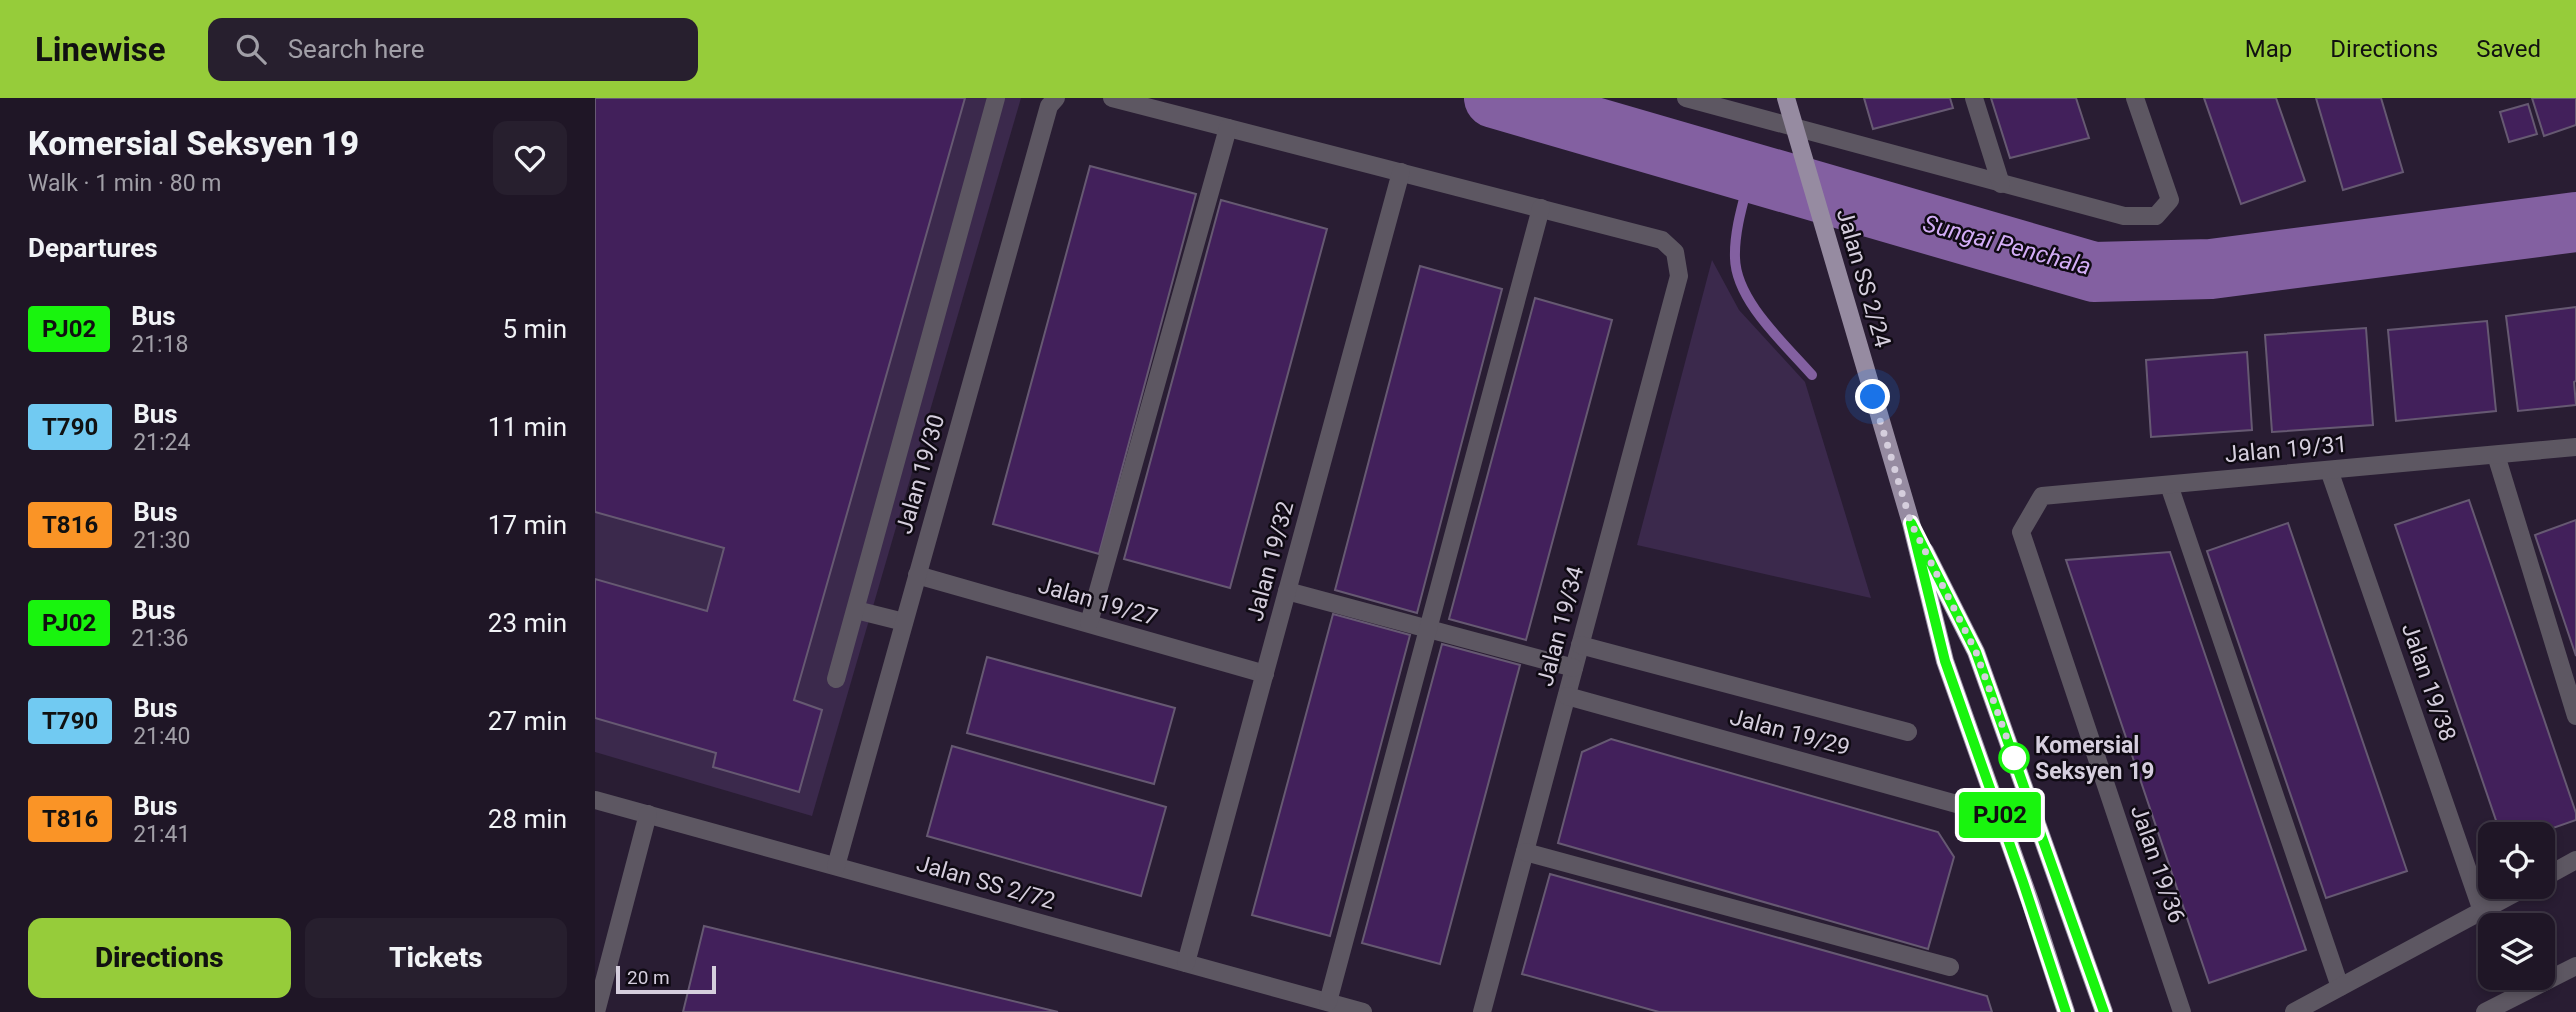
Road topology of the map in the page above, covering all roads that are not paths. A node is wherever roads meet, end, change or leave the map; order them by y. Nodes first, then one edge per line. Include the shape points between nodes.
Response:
1 (996, 98) edge
2 (1056, 98) edge
3 (1112, 98) edge
4 (1686, 98) edge
5 (1786, 98) edge
6 (1974, 98) edge
7 (2135, 98) edge
8 (1228, 128) junction
9 (1796, 136) junction
10 (1401, 172) junction
11 (2001, 184) junction
12 (1541, 208) junction
13 (2576, 447) edge
14 (2496, 454) junction
15 (2329, 470) junction
16 (2168, 485) junction
17 (1911, 523) junction
18 (2021, 532) joint
19 (917, 575) junction
20 (1287, 591) junction
21 (856, 610) junction
22 (904, 622) junction
23 (1089, 623) junction
24 (1428, 629) junction
25 (1580, 645) junction
26 (1574, 668) junction
27 (1265, 674) junction
28 (836, 679) dead end
29 (1567, 696) junction
30 (2576, 716) edge
31 (1908, 732) dead end
32 (595, 800) edge
33 (648, 814) junction
34 (2000, 816) junction
35 (1525, 852) junction
36 (2576, 860) edge
37 (836, 866) junction
38 (2555, 871) edge
39 (2504, 899) edge
40 (2482, 911) junction
41 (1186, 963) junction
42 (2576, 965) edge
43 (1950, 967) dead end
44 (2340, 987) junction
45 (1328, 1002) junction
46 (596, 1012) edge
47 (1363, 1012) edge
48 (1482, 1012) edge
49 (2066, 1012) edge
50 (2104, 1012) edge
51 (2182, 1012) edge
52 (2294, 1012) edge
53 (2485, 1012) edge

1 - 21 street
2 - 19 street, Jalan 19/30 via 1049,106
3 - 8 street
4 - 9 street
5 - 9 main road, Jalan SS 2/24
6 - 11 street
7 - 11 street via 2169,200 2156,216 2124,216
8 - 10 street
8 - 23 street
9 - 11 street
9 - 17 main road, Jalan SS 2/24
10 - 12 street
10 - 20 street, Jalan 19/32
12 - 24 street
12 - 25 street, Jalan 19/34 via 1662,240 1675,252 1679,276
13 - 14 street, Jalan 19/31
14 - 15 street, Jalan 19/31
14 - 30 street
15 - 16 street, Jalan 19/31
15 - 40 street, Jalan 19/38
16 - 18 street, Jalan 19/31 via 2042,496
16 - 44 street
17 - 34 main road, Jalan SS 2/24 via 1945,661
17 - 50 main road, Jalan SS 2/24 via 1976,652
18 - 51 street, Jalan 19/36
19 - 22 street, Jalan 19/30
19 - 23 street, Jalan 19/27
20 - 24 street
20 - 27 street, Jalan 19/32
21 - 22 street
21 - 28 street
22 - 37 street, Jalan 19/30
23 - 27 street, Jalan 19/27
24 - 26 street
24 - 45 street
25 - 26 street, Jalan 19/34
25 - 31 street
26 - 29 street, Jalan 19/34
27 - 41 street, Jalan 19/32
29 - 34 street, Jalan 19/29
29 - 35 street, Jalan 19/34
32 - 33 street, Jalan SS 2/72
33 - 37 street, Jalan SS 2/72
33 - 46 street
34 - 49 main road, Jalan SS 2/24
35 - 43 street
35 - 48 street, Jalan 19/34
36 - 38 street
37 - 41 street, Jalan SS 2/72
39 - 40 street
40 - 44 street
41 - 45 street, Jalan SS 2/72
42 - 53 street
44 - 52 street
45 - 47 street, Jalan SS 2/72

